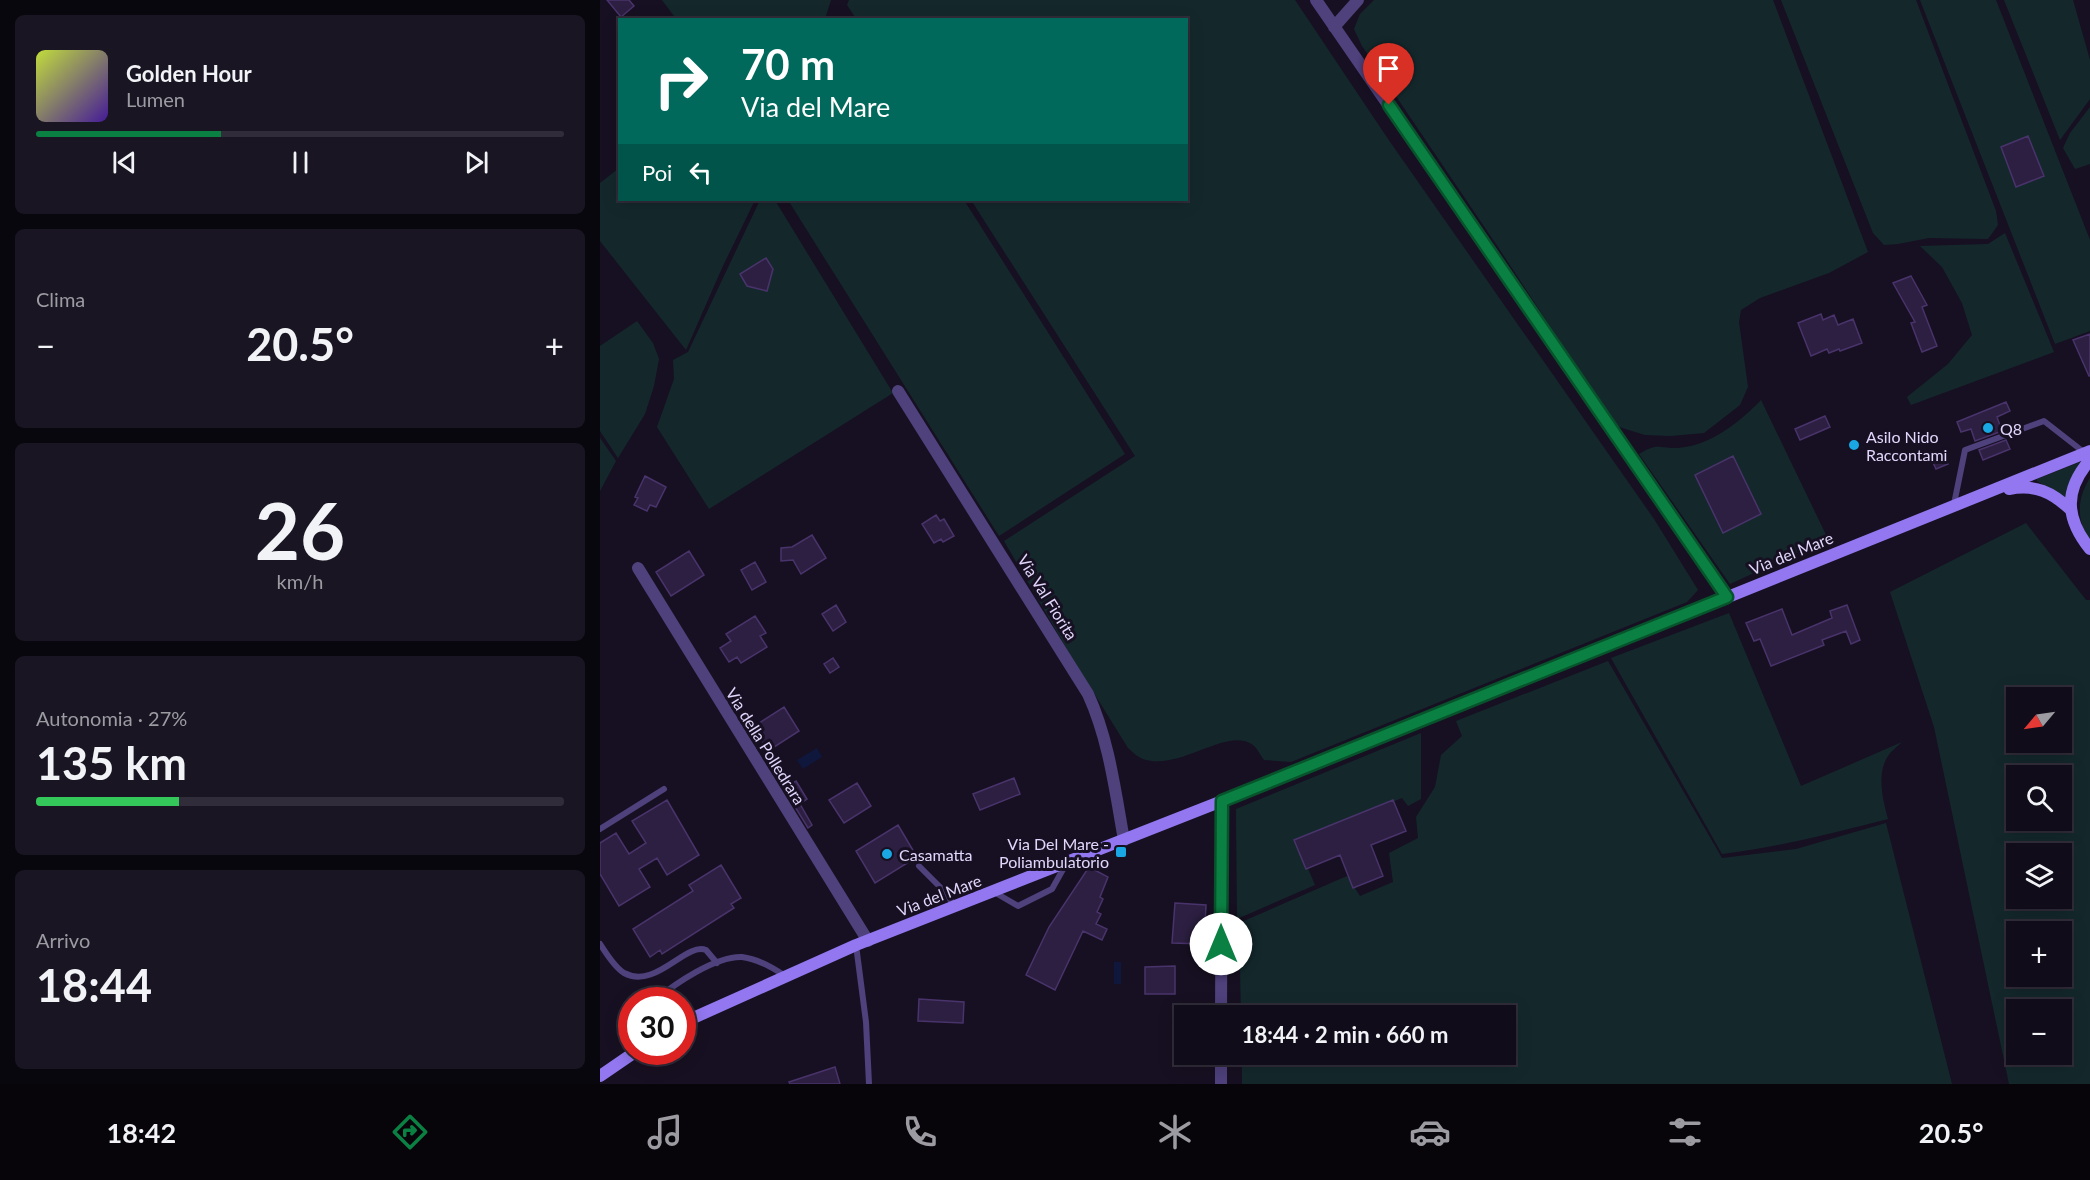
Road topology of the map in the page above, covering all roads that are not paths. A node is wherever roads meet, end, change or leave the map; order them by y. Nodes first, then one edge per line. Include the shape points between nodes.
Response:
1 (1316, 0) edge
2 (1358, 0) edge
3 (1334, 27) junction
4 (898, 391) dead end
5 (2088, 455) edge
6 (1979, 497) junction
7 (1954, 506) junction
8 (2071, 510) junction
9 (2090, 549) edge
10 (638, 568) dead end
11 (1727, 597) junction
12 (664, 789) dead end
13 (1222, 801) junction
14 (600, 829) edge
15 (1124, 840) junction
16 (1067, 862) junction
17 (920, 866) dead end
18 (993, 891) junction
19 (955, 907) junction
20 (862, 943) junction
21 (600, 944) edge
22 (717, 963) junction
23 (785, 976) junction
24 (672, 987) edge
25 (1221, 1005) edge
26 (696, 1017) edge
27 (618, 1064) edge
28 (1221, 1065) edge
29 (600, 1076) edge
30 (869, 1084) edge
31 (1221, 1084) edge

1 - 3 street
2 - 3 street
3 - 11 street
4 - 15 street, Via Val Fiorita via 1088,694 1109,757
5 - 6 main road, Via del Mare
5 - 7 lane via 2043,421 1965,450
5 - 8 main road via 2070,500
6 - 7 main road, Via del Mare
6 - 8 main road, Via del Mare via 2037,488
7 - 11 main road, Via del Mare
8 - 9 main road
10 - 20 street, Via della Polledrara
11 - 13 main road, Via del Mare
12 - 14 lane
13 - 15 main road, Via del Mare
13 - 25 street
15 - 16 main road, Via del Mare
16 - 18 main road, Via del Mare
16 - 18 lane via 1052,889 1018,906
17 - 19 lane
18 - 19 main road, Via del Mare
19 - 20 main road, Via del Mare
20 - 23 main road, Via del Mare
20 - 30 lane
21 - 22 lane via 616,966 634,975 656,972 696,949 706,950
22 - 23 lane via 730,958 754,960
22 - 24 lane
23 - 26 main road, Via del Mare
27 - 29 main road
28 - 31 street

